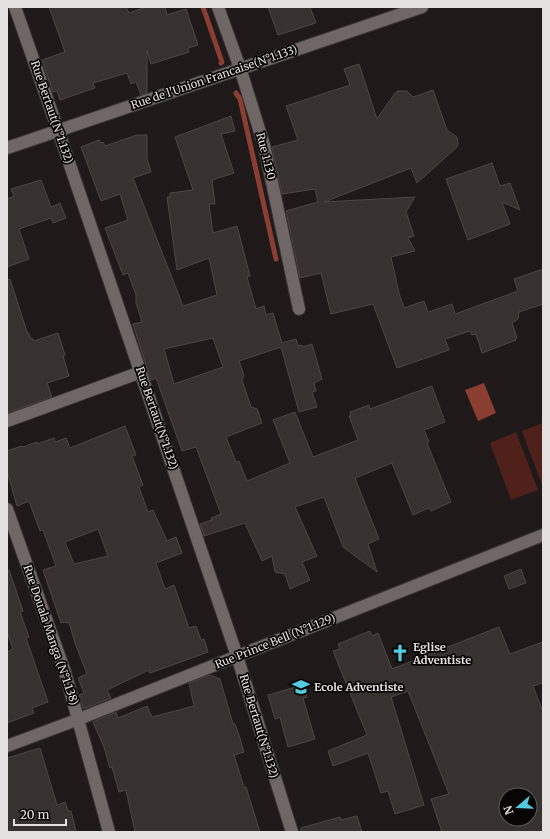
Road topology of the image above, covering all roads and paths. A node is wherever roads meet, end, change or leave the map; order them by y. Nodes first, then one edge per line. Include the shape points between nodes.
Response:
1 (15, 7) edge
2 (218, 7) edge
3 (420, 7) edge
4 (240, 68) junction
5 (58, 130) junction
6 (7, 148) edge
7 (299, 309) dead end
8 (141, 372) junction
9 (7, 421) edge
10 (7, 509) edge
11 (543, 535) edge
12 (237, 656) junction
13 (79, 719) junction
14 (7, 746) edge
15 (109, 832) edge
16 (292, 832) edge

1 - 5 street, Rue Bertaut(N°1.132)
2 - 4 street, Rue 1.130
3 - 4 street, Rue de l'Union Francaise(N°1.133)
4 - 5 street, Rue de l'Union Francaise(N°1.133)
4 - 7 street, Rue 1.130 via 264,145
5 - 6 street, Rue de l'Union Francaise(N°1.133)
5 - 8 street, Rue Bertaut(N°1.132)
8 - 9 street
8 - 12 street, Rue Bertaut(N°1.132)
10 - 13 street, Rue Douala Manga (N°1.138)
11 - 12 street, Rue Prince Bell (N°1.129)
12 - 13 street, Rue Prince Bell (N°1.129)
12 - 16 street, Rue Bertaut(N°1.132)
13 - 14 street, Rue Prince Bell (N°1.129)
13 - 15 street, Rue Douala Manga (N°1.138)

